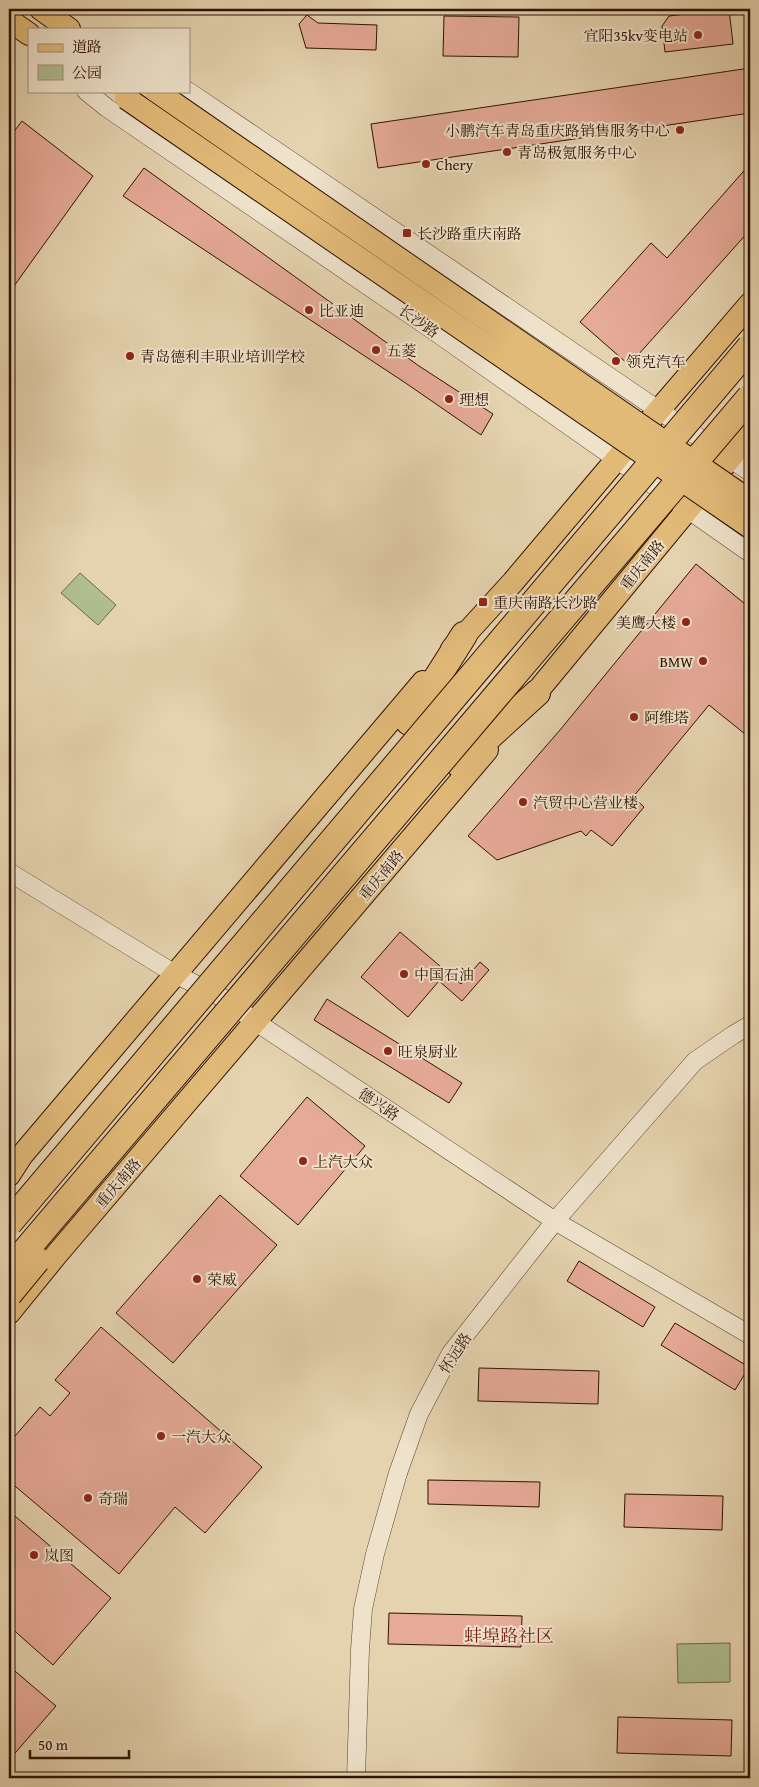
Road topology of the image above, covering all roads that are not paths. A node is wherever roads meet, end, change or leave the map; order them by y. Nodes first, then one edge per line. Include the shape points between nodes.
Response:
1 (41, 9) edge
2 (46, 9) edge
3 (16, 25) edge
4 (68, 28) edge
5 (80, 28) edge
6 (28, 40) edge
7 (87, 92) edge
8 (157, 92) edge
9 (189, 92) edge
10 (120, 95) edge
11 (750, 304) edge
12 (750, 347) edge
13 (750, 398) edge
14 (659, 410) junction
15 (750, 434) edge
16 (730, 459) junction
17 (616, 460) junction
18 (750, 472) edge
19 (750, 501) edge
20 (687, 510) junction
21 (750, 527) edge
22 (750, 553) edge
23 (464, 635) junction
24 (537, 693) junction
25 (9, 872) edge
26 (174, 974) junction
27 (256, 1022) junction
28 (750, 1026) edge
29 (9, 1175) edge
30 (9, 1195) edge
31 (555, 1221) junction
32 (9, 1223) edge
33 (9, 1270) edge
34 (9, 1294) edge
35 (9, 1314) edge
36 (750, 1334) edge
37 (356, 1778) edge

1 - 4 main road
2 - 5 street
3 - 6 street
7 - 17 street, 长沙路
8 - 19 main road, bridge
9 - 14 street
10 - 21 main road, 长沙路, bridge
11 - 14 main road
12 - 32 highway, bridge
13 - 33 highway, bridge
14 - 16 street
14 - 17 main road
15 - 16 main road, 重庆南路
16 - 18 street
16 - 20 main road, 重庆南路
17 - 20 street, 长沙路
17 - 23 main road
20 - 22 street, 长沙路
20 - 24 main road, 重庆南路
23 - 26 main road
23 - 30 highway via 409,722
24 - 27 main road, 重庆南路
24 - 34 highway, bridge via 459,764
25 - 26 street, 德兴路
26 - 27 street, 德兴路 via 227,1000
26 - 29 main road
27 - 31 street, 德兴路
27 - 35 main road, 重庆南路
28 - 31 street, 怀远路 via 696,1061
31 - 36 street, 德兴路
31 - 37 street, 怀远路 via 451,1353 419,1414 401,1464 363,1610

